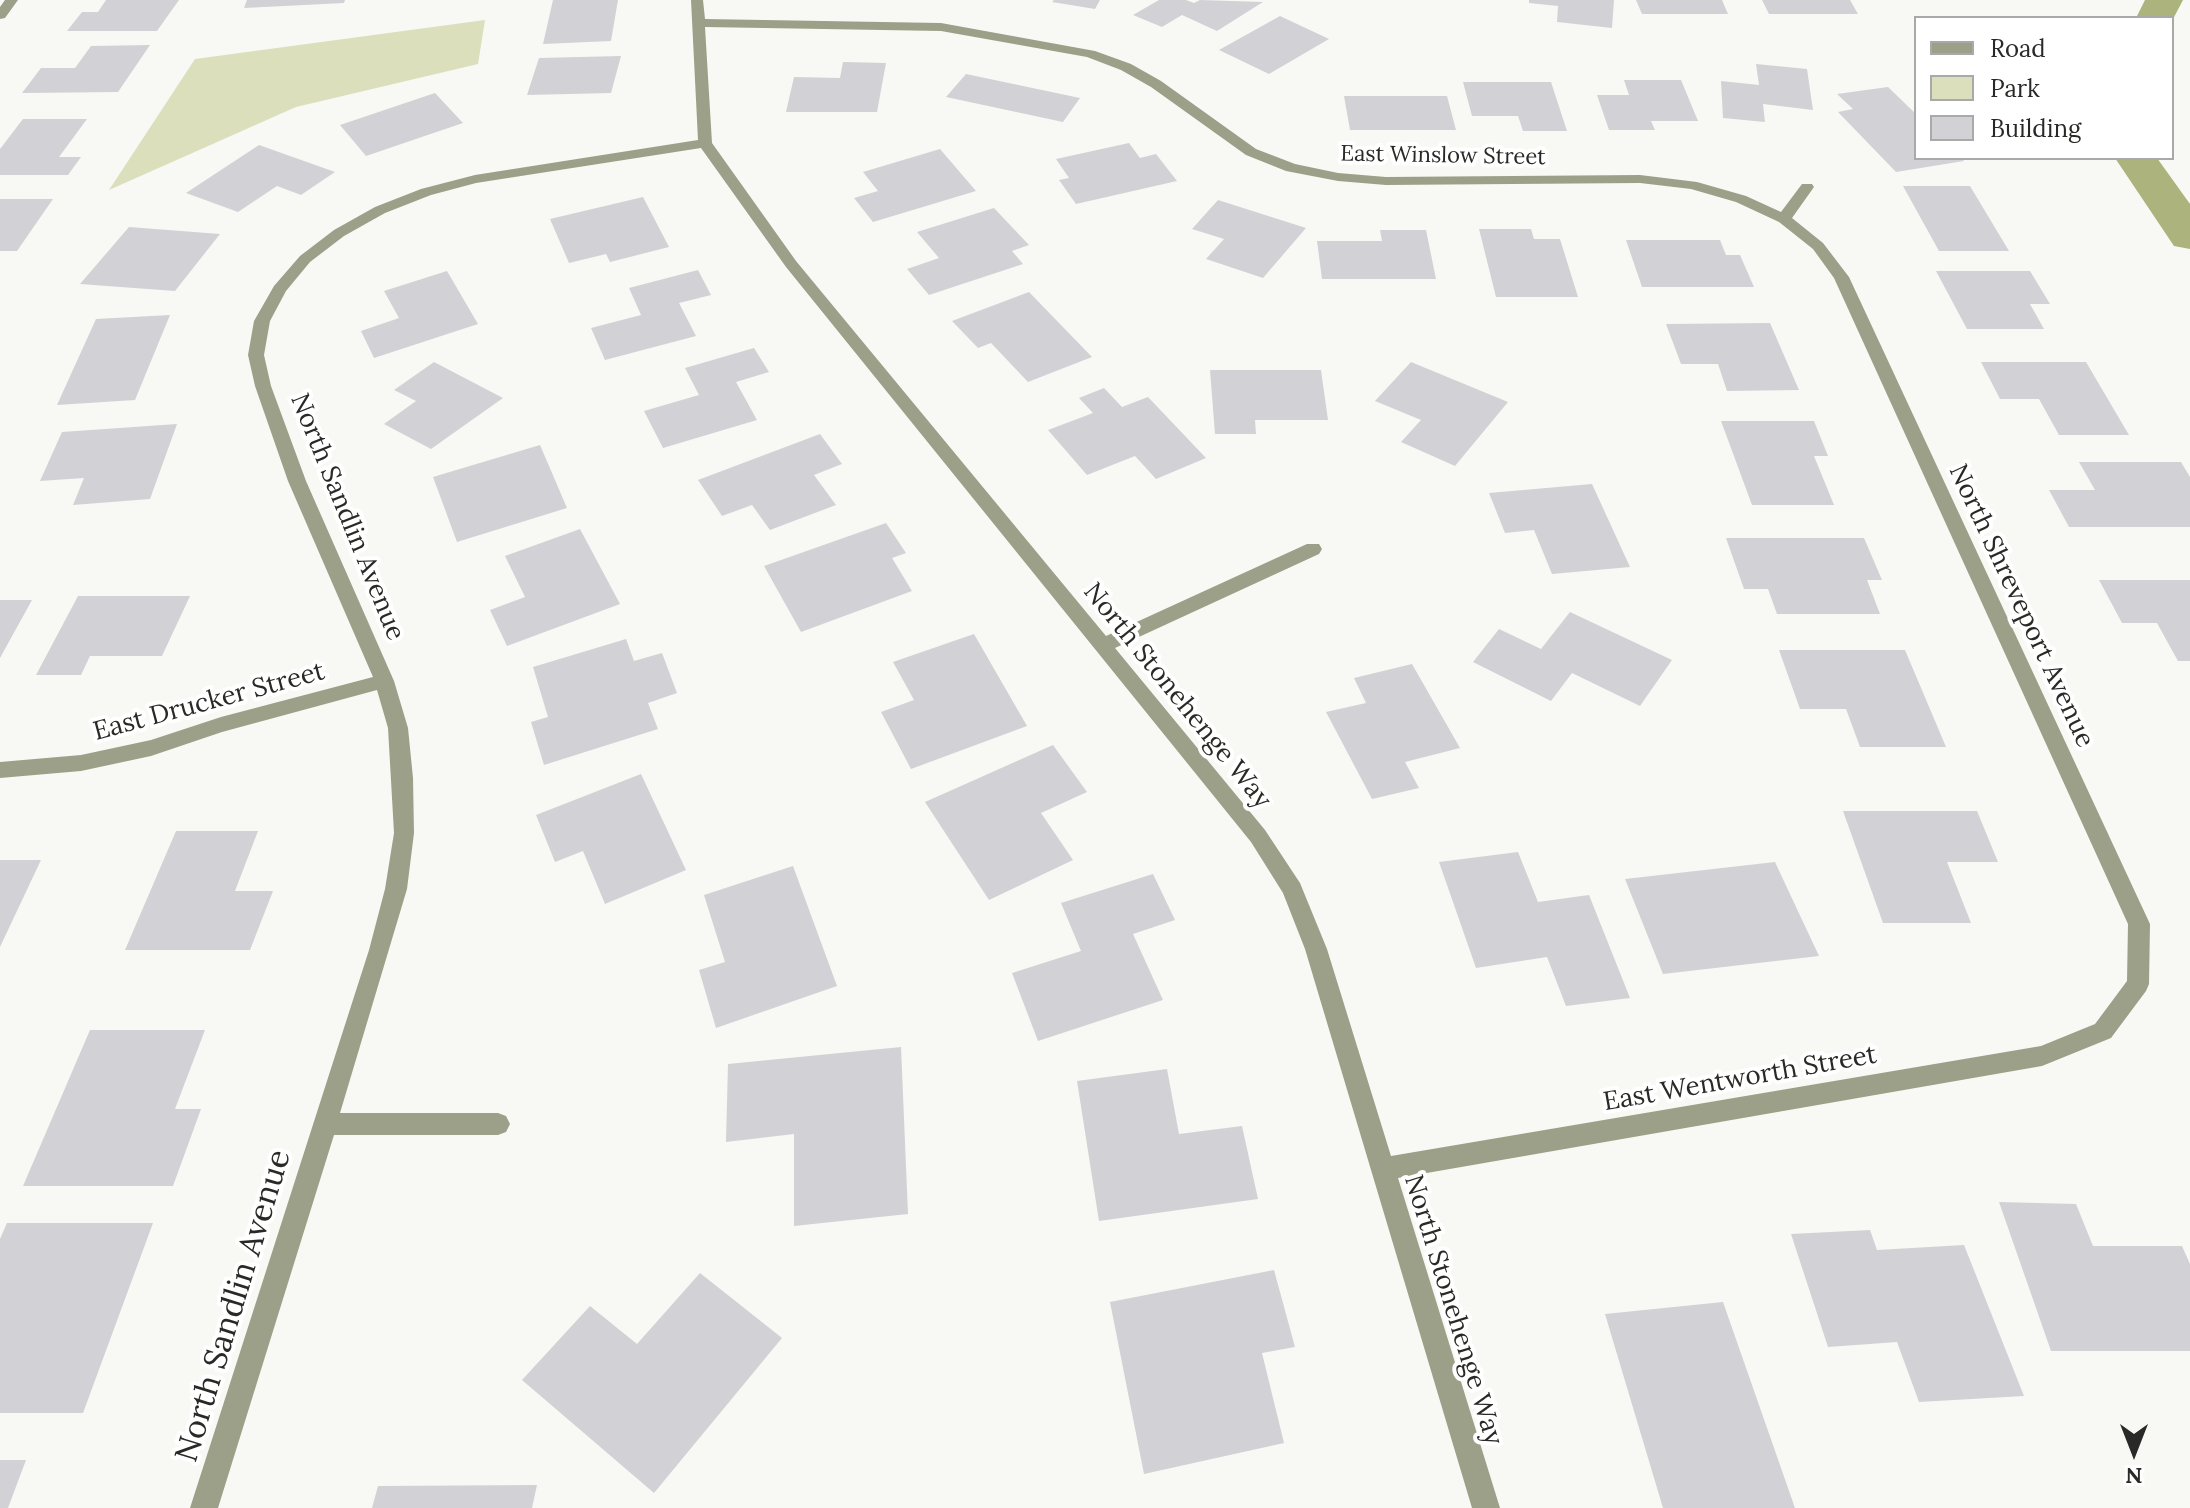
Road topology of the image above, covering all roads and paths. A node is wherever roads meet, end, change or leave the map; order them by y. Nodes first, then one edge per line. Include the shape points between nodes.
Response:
1 (12, 0) edge
2 (697, 0) edge
3 (0, 15) edge
4 (697, 23) junction
5 (705, 143) junction
6 (1807, 187) dead end
7 (1784, 219) junction
8 (1313, 549) dead end
9 (1102, 646) junction
10 (384, 681) junction
11 (0, 770) edge
12 (2103, 1031) joint
13 (325, 1124) junction
14 (498, 1124) dead end
15 (1383, 1169) junction
16 (204, 1508) edge
17 (1486, 1508) edge

1 - 3 street
2 - 4 street
4 - 5 street
4 - 7 street, East Winslow Street via 941,27 981,33 1090,54 1126,67 1251,152 1291,168 1386,181 1640,179 1704,188
5 - 9 street, North Stonehenge Way via 791,264
5 - 10 street, North Sandlin Avenue via 475,179 426,192 339,233 305,259 279,289 262,321 256,355 263,386 297,481
6 - 7 street
7 - 12 street, North Shreveport Avenue via 1818,246 1841,277 2139,924 2138,984
8 - 9 street
9 - 15 street, North Stonehenge Way via 1258,836 1292,889 1316,949
10 - 11 street, East Drucker Street via 151,748 81,763
10 - 13 street, North Sandlin Avenue via 398,728 404,833 380,950
12 - 15 street, East Wentworth Street via 2042,1056
13 - 14 street
13 - 16 street, North Sandlin Avenue
15 - 17 street, North Stonehenge Way

